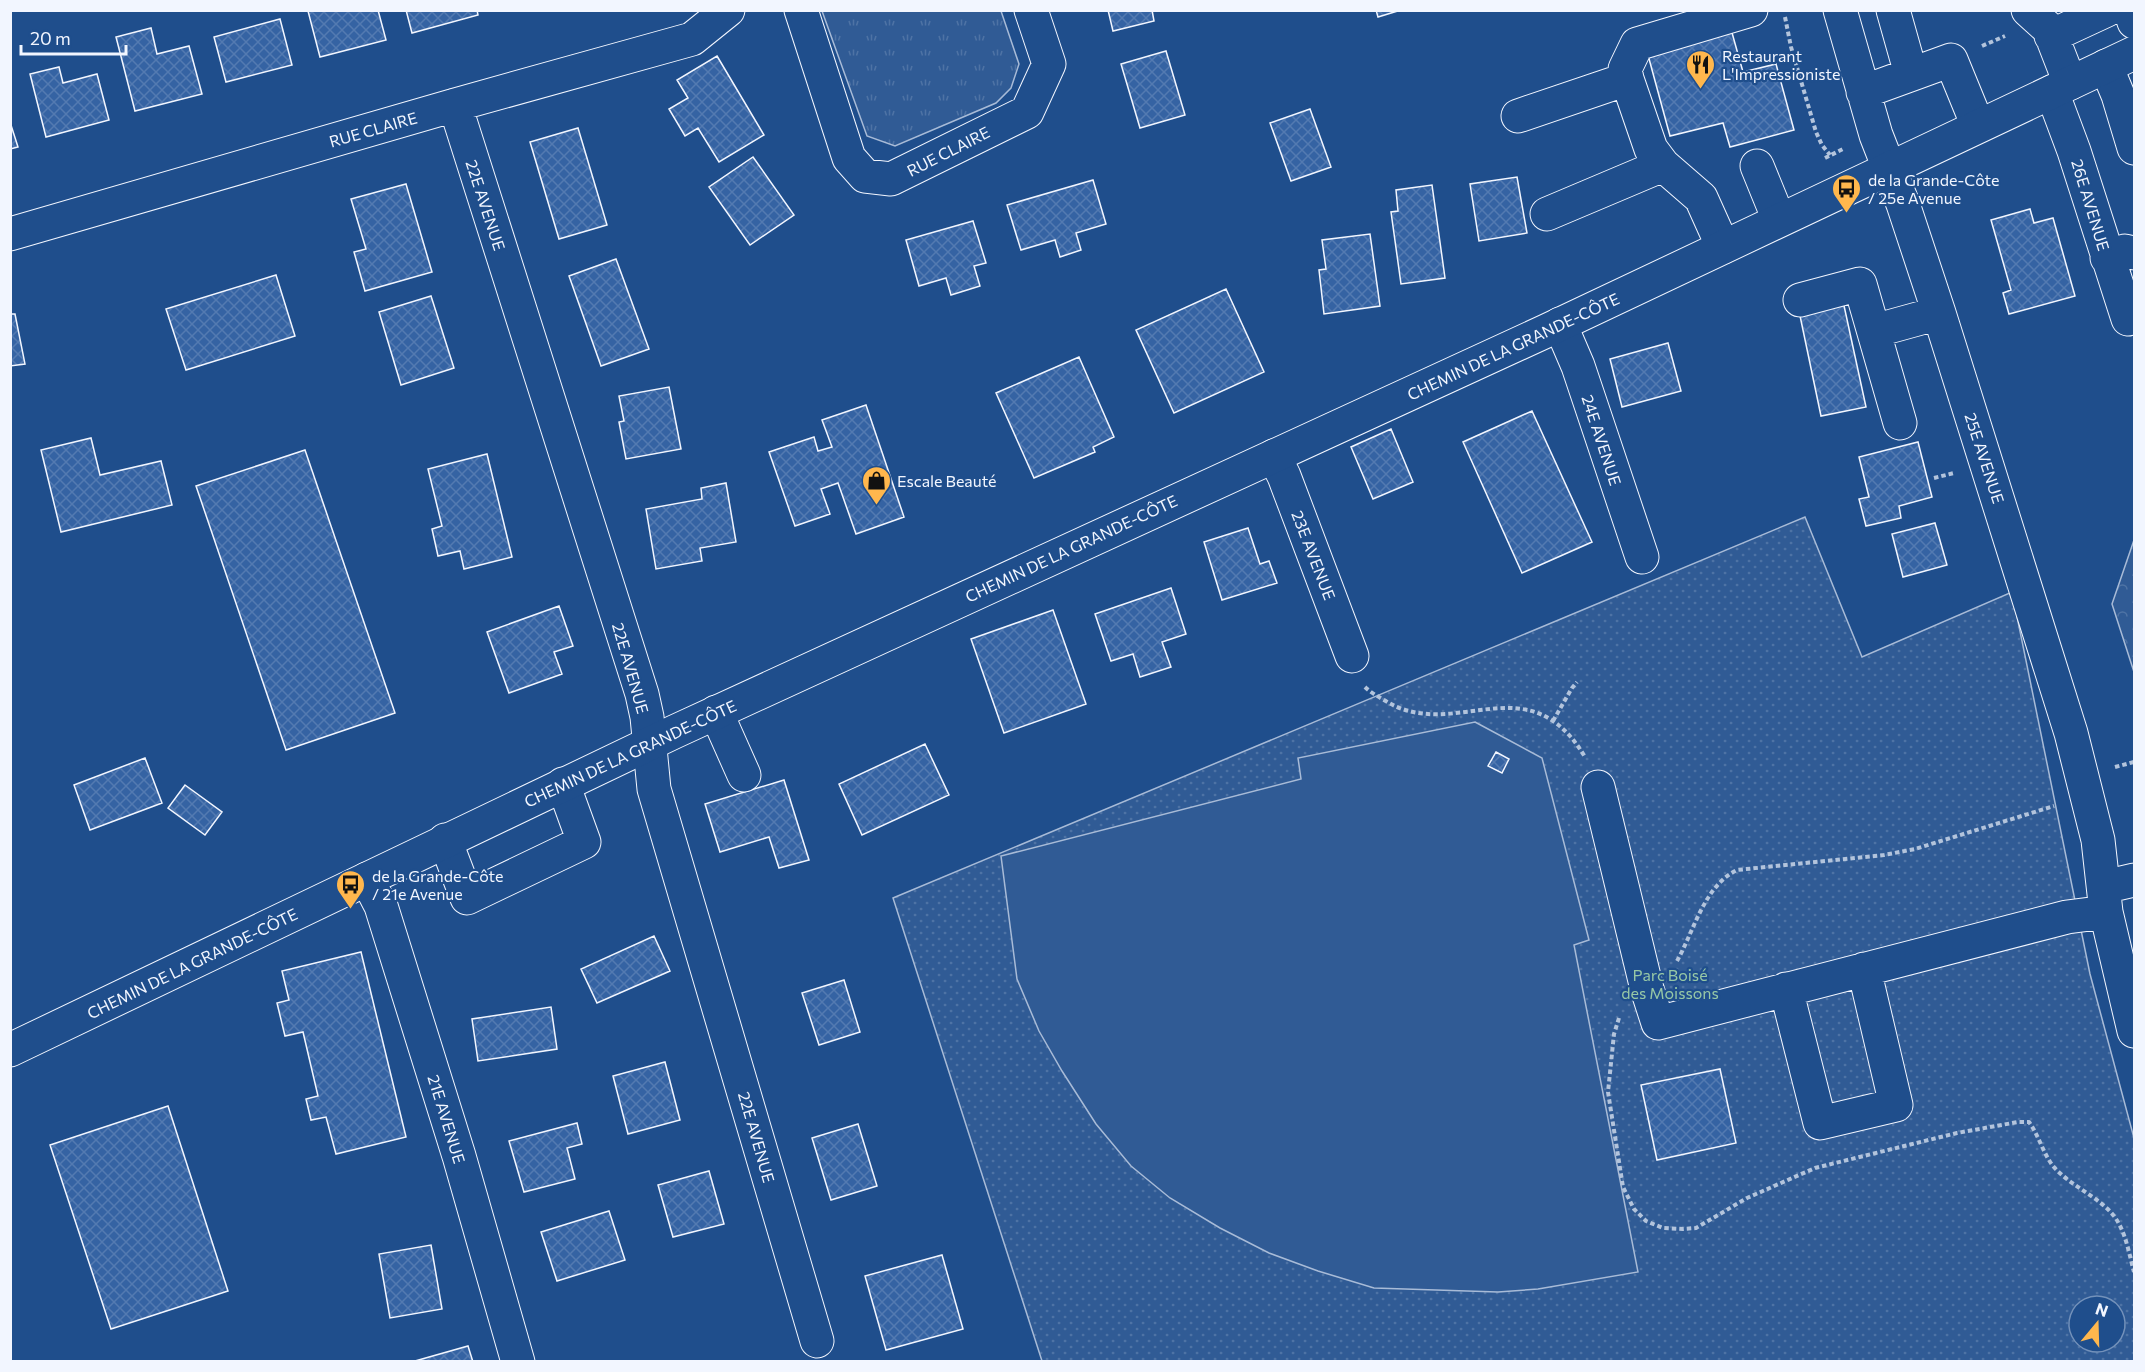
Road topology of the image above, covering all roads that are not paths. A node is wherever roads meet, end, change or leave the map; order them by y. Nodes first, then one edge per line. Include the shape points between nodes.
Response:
1 (728, 10) edge
2 (801, 10) edge
3 (1031, 10) edge
4 (1751, 10) edge
5 (1840, 10) edge
6 (1893, 10) edge
7 (2107, 10) edge
8 (2130, 10) edge
9 (2040, 22) edge
10 (2134, 22) edge
11 (2120, 60) edge
12 (1911, 74) junction
13 (1627, 79) junction
14 (2061, 87) junction
15 (1863, 92) junction
16 (455, 105) junction
17 (1518, 116) dead end
18 (1978, 126) junction
19 (2134, 148) edge
20 (1663, 165) junction
21 (1757, 166) dead end
22 (1889, 168) junction
23 (1547, 214) dead end
24 (1779, 220) junction
25 (10, 234) edge
26 (1723, 247) junction
27 (2121, 255) edge
28 (1800, 300) dead end
29 (1939, 313) junction
30 (2128, 319) dead end
31 (1560, 324) junction
32 (1874, 332) junction
33 (1900, 423) dead end
34 (1274, 456) junction
35 (1642, 556) dead end
36 (1358, 670) road end
37 (716, 712) junction
38 (648, 744) junction
39 (1592, 774) road end
40 (744, 775) dead end
41 (563, 784) junction
42 (445, 840) junction
43 (367, 879) junction
44 (2123, 915) edge
45 (1864, 969) junction
46 (1786, 990) junction
47 (2134, 1030) edge
48 (10, 1050) edge
49 (817, 1341) dead end
50 (518, 1362) edge

1 - 16 street, RUE CLAIRE via 692,39
2 - 3 street, RUE CLAIRE via 849,158 865,176 891,179 1027,112 1049,64
4 - 13 street via 1637,44 1625,69
5 - 15 street, 25E AVENUE
6 - 12 street
7 - 9 street
8 - 10 street
9 - 14 street, 26E AVENUE
11 - 14 street, CHEMIN DE LA GRANDE-CÔTE
11 - 19 street via 2118,95
12 - 15 street
12 - 18 street via 1951,60
13 - 17 street
13 - 20 street via 1651,149
14 - 18 street, CHEMIN DE LA GRANDE-CÔTE
14 - 27 street, 26E AVENUE via 2073,151
15 - 22 street, 25E AVENUE
16 - 25 street, RUE CLAIRE
16 - 38 street, 22E AVENUE via 642,694
18 - 22 street, CHEMIN DE LA GRANDE-CÔTE
20 - 23 street
20 - 26 street via 1701,198
21 - 24 street
22 - 24 street, CHEMIN DE LA GRANDE-CÔTE
22 - 29 street, 25E AVENUE
24 - 26 street, CHEMIN DE LA GRANDE-CÔTE
26 - 31 street, CHEMIN DE LA GRANDE-CÔTE
27 - 30 street, 26E AVENUE
28 - 32 street via 1860,284
29 - 32 street
29 - 44 street, 25E AVENUE via 2071,733 2098,840
31 - 34 street, CHEMIN DE LA GRANDE-CÔTE
31 - 35 street, 24E AVENUE
32 - 33 street
34 - 36 street, 23E AVENUE
34 - 37 street, CHEMIN DE LA GRANDE-CÔTE
37 - 38 street, CHEMIN DE LA GRANDE-CÔTE
37 - 40 street
38 - 41 street, CHEMIN DE LA GRANDE-CÔTE
38 - 49 street, 22E AVENUE via 654,789
39 - 46 street via 1658,1023
41 - 42 street, CHEMIN DE LA GRANDE-CÔTE
41 - 42 street via 584,843 467,898
42 - 43 street, CHEMIN DE LA GRANDE-CÔTE
43 - 48 street, CHEMIN DE LA GRANDE-CÔTE
43 - 50 street, 21E AVENUE via 381,906
44 - 45 street via 2067,917
44 - 47 street, 25E AVENUE
45 - 46 street
45 - 46 street via 1896,1105 1820,1123

